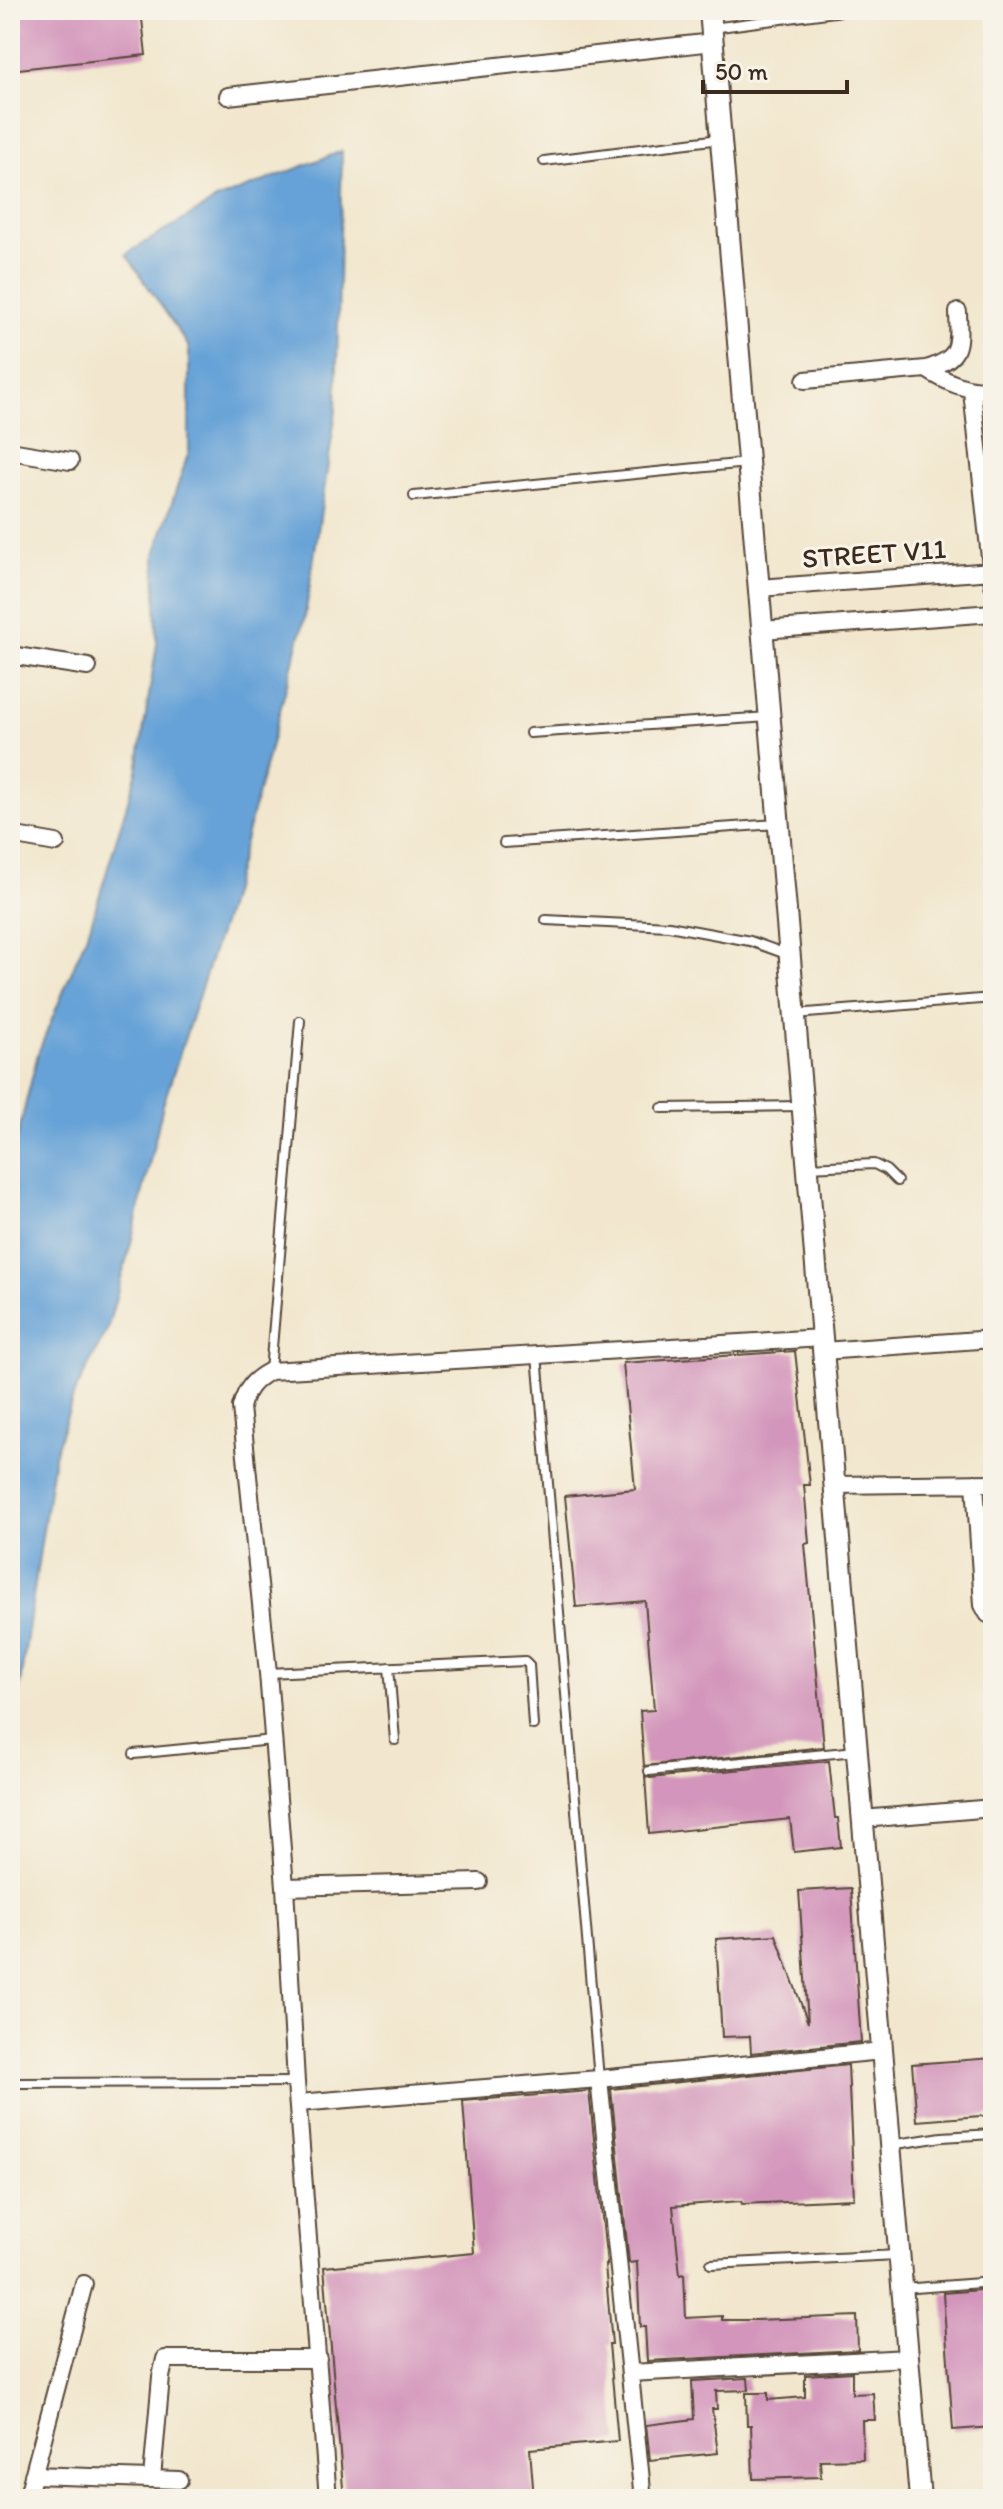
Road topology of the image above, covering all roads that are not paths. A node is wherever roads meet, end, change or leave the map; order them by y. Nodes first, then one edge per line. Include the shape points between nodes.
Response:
1 (850, 10) edge
2 (712, 27) edge
3 (228, 96) dead end
4 (721, 139) junction
5 (544, 161) dead end
6 (958, 312) dead end
7 (926, 369) junction
8 (805, 380) dead end
9 (993, 390) edge
10 (972, 391) junction
11 (993, 438) edge
12 (978, 450) junction
13 (10, 451) edge
14 (70, 461) dead end
15 (748, 463) junction
16 (414, 496) dead end
17 (993, 575) edge
18 (759, 588) junction
19 (993, 613) edge
20 (762, 630) junction
21 (10, 655) edge
22 (88, 667) dead end
23 (770, 717) junction
24 (530, 733) dead end
25 (778, 824) junction
26 (10, 835) edge
27 (56, 843) dead end
28 (504, 843) dead end
29 (546, 920) dead end
30 (790, 955) junction
31 (993, 998) edge
32 (795, 1014) junction
33 (300, 1021) dead end
34 (802, 1106) junction
35 (662, 1108) dead end
36 (808, 1167) junction
37 (897, 1181) dead end
38 (993, 1339) edge
39 (822, 1345) junction
40 (537, 1355) junction
41 (270, 1371) junction
42 (975, 1483) junction
43 (993, 1483) edge
44 (834, 1485) junction
45 (993, 1615) edge
46 (389, 1667) junction
47 (268, 1673) junction
48 (533, 1725) dead end
49 (272, 1740) junction
50 (395, 1740) dead end
51 (857, 1751) junction
52 (134, 1754) dead end
53 (649, 1771) dead end
54 (993, 1808) edge
55 (862, 1819) junction
56 (479, 1882) dead end
57 (285, 1887) junction
58 (882, 2051) junction
59 (599, 2079) junction
60 (296, 2082) junction
61 (19, 2083) dead end
62 (298, 2103) junction
63 (993, 2134) edge
64 (890, 2145) junction
65 (899, 2254) junction
66 (711, 2264) dead end
67 (993, 2282) edge
68 (84, 2284) dead end
69 (902, 2289) junction
70 (908, 2358) junction
71 (318, 2359) junction
72 (630, 2373) junction
73 (33, 2475) junction
74 (152, 2478) junction
75 (179, 2480) dead end
76 (27, 2499) edge
77 (328, 2499) edge
78 (643, 2499) edge
79 (920, 2499) edge

1 - 2 lane
2 - 3 street
2 - 4 street
4 - 5 lane
4 - 15 street
6 - 7 street via 954,355
7 - 8 street
7 - 10 street
9 - 10 street
10 - 12 street
11 - 12 street
12 - 17 street
13 - 14 street
15 - 16 lane
15 - 18 street
17 - 18 street, STREET V11
18 - 20 street
19 - 20 street
20 - 23 street
21 - 22 street
23 - 24 lane
23 - 25 street
25 - 28 lane
25 - 30 street
26 - 27 street
29 - 30 lane via 669,926 750,941
30 - 32 street
31 - 32 lane
32 - 34 street
33 - 41 lane
34 - 35 lane
34 - 36 street
36 - 37 lane via 874,1164
36 - 39 street
38 - 39 street
39 - 40 street
39 - 44 street
40 - 41 street
40 - 59 lane
41 - 47 street via 246,1391 241,1407
42 - 43 street
42 - 44 street
42 - 45 street via 983,1605
44 - 51 street
46 - 47 lane
46 - 48 lane via 525,1661
46 - 50 lane
47 - 49 street
49 - 52 lane
49 - 57 street
51 - 53 lane
51 - 55 street
54 - 55 street
55 - 58 street
56 - 57 street
57 - 60 street
58 - 59 street
58 - 64 street
59 - 62 street
59 - 72 street
60 - 61 lane
60 - 62 street
62 - 71 street
63 - 64 lane
64 - 65 street
65 - 66 lane
65 - 69 street
67 - 69 lane
68 - 73 street
69 - 70 street
70 - 72 street
70 - 79 street
71 - 74 street via 165,2359
71 - 77 street
72 - 78 street
73 - 74 street
73 - 76 street
74 - 75 street

